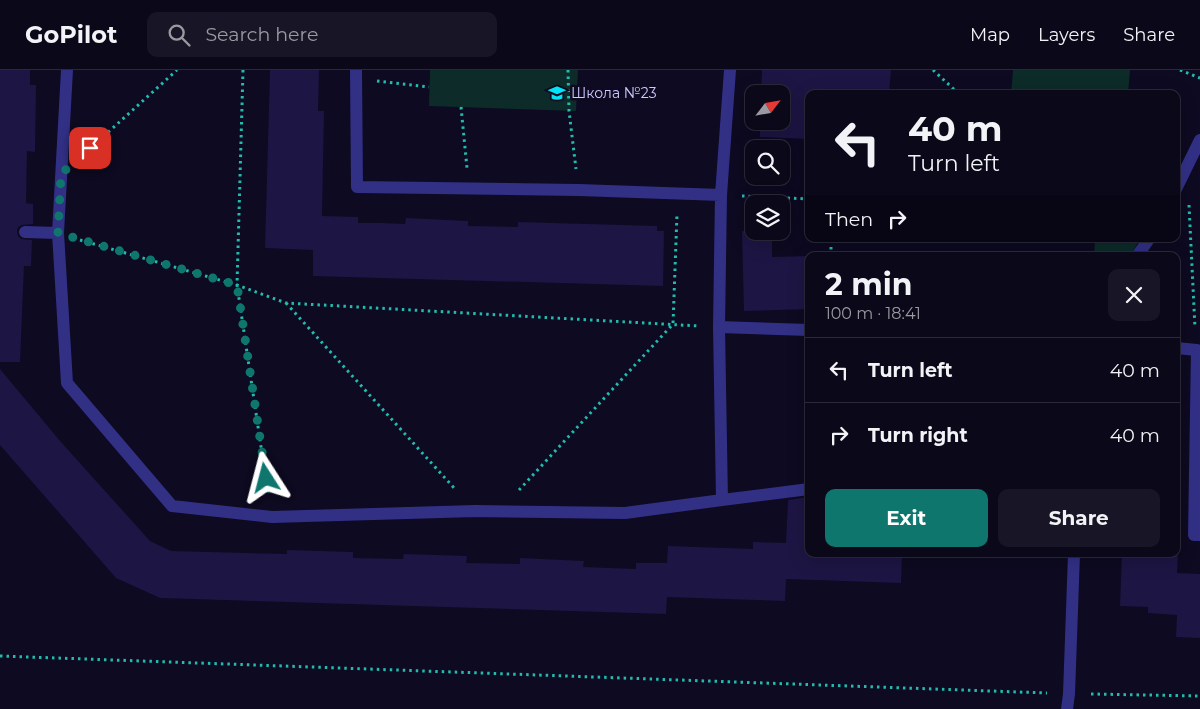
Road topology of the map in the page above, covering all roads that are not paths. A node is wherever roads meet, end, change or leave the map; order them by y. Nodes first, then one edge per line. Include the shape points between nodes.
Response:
1 (67, 70) edge
2 (730, 70) edge
3 (356, 74) edge
4 (1200, 140) edge
5 (1180, 181) edge
6 (721, 195) junction
7 (25, 232) dead end
8 (58, 233) junction
9 (720, 327) junction
10 (805, 330) edge
11 (1180, 348) edge
12 (805, 490) edge
13 (722, 500) junction
14 (1200, 535) edge
15 (1074, 557) edge
16 (1067, 709) edge

1 - 8 lane
2 - 6 lane
3 - 6 lane via 357,187
4 - 5 lane
6 - 9 lane
7 - 8 lane
8 - 13 lane via 67,383 172,506 272,516 475,511 625,513
9 - 10 lane
9 - 13 lane
11 - 14 lane via 1196,350 1194,535
12 - 13 lane
15 - 16 lane

